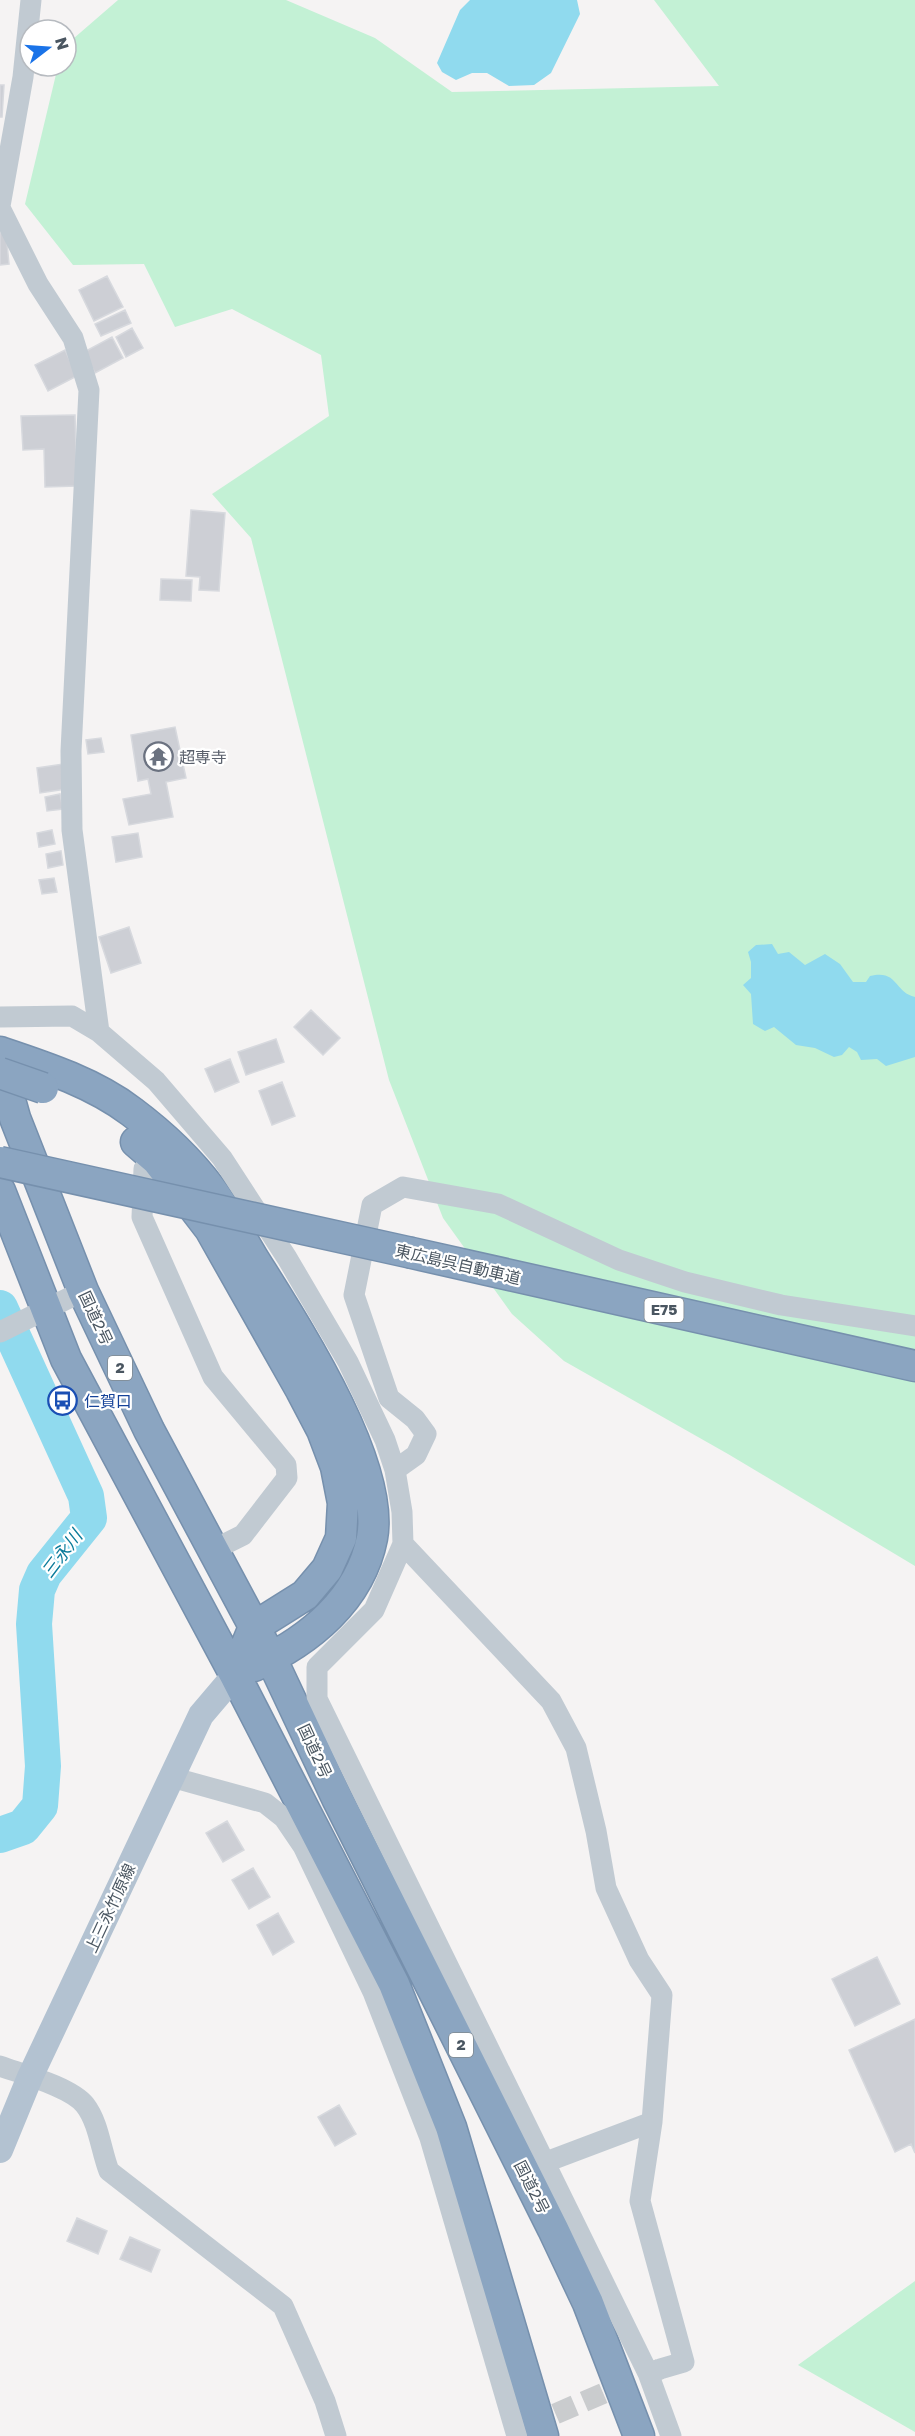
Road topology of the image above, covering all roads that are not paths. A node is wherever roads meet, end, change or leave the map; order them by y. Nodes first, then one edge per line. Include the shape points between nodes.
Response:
1 (31, 0) edge
2 (0, 207) edge
3 (0, 1017) edge
4 (99, 1032) junction
5 (0, 1052) edge
6 (0, 1064) edge
7 (0, 1073) edge
8 (42, 1077) junction
9 (165, 1091) junction
10 (156, 1118) dead end
11 (0, 1162) edge
12 (144, 1169) dead end
13 (0, 1191) edge
14 (82, 1291) junction
15 (46, 1310) junction
16 (915, 1326) edge
17 (0, 1332) edge
18 (915, 1366) edge
19 (395, 1470) junction
20 (403, 1544) junction
21 (213, 1550) junction
22 (254, 1627) junction
23 (272, 1658) junction
24 (235, 1675) junction
25 (171, 1777) junction
26 (347, 1792) junction
27 (0, 2066) edge
28 (30, 2077) junction
29 (652, 2122) junction
30 (0, 2150) edge
31 (546, 2162) junction
32 (660, 2369) tunnel mouth
33 (521, 2435) edge
34 (336, 2436) edge
35 (639, 2436) edge
36 (671, 2436) edge

1 - 2 street via 23,77
2 - 4 street via 38,284 73,338 89,390 71,751 72,830
3 - 4 street via 72,1016
4 - 9 street
5 - 8 highway
6 - 14 highway, 国道2号 / 2 via 15,1118
7 - 8 highway, bridge
8 - 22 highway via 118,1127 157,1160 210,1229 322,1430 336,1467 343,1503 341,1538 327,1569 305,1595
8 - 23 highway via 88,1086 131,1111 174,1148 210,1188 282,1304 346,1421 364,1465 373,1500 372,1536 363,1567 331,1617
9 - 10 street
9 - 19 street via 222,1158 287,1258 348,1362
11 - 18 highway, 東広島呉自動車道 / E75, bridge
12 - 21 street via 142,1217 213,1377 286,1465 287,1478 243,1535
13 - 15 highway, 2
14 - 15 street
14 - 21 highway, 国道2号 / 2
15 - 17 street
15 - 24 highway, 2 via 66,1359
16 - 19 street via 781,1305 685,1282 619,1260 498,1204 403,1187 372,1205 354,1295 389,1398 415,1419 426,1434 416,1455
19 - 20 street
20 - 26 street via 374,1610 317,1667 317,1699
20 - 29 street via 551,1701 576,1748 597,1831 606,1888 639,1960 662,1995
21 - 22 highway, 国道2号 / 2
22 - 23 highway, 国道2号 / 2
22 - 24 highway
23 - 24 highway
23 - 26 highway, 国道2号 / 2
24 - 25 main road, 上三永竹原線 via 201,1715
24 - 33 highway, 2 via 394,1984 425,2058 476,2204
25 - 28 main road, 上三永竹原線
25 - 33 street via 265,1803 284,1818 303,1846 373,1992 429,2138
26 - 31 street
26 - 35 highway, 国道2号 / 2 via 588,2303
27 - 28 street
28 - 30 main road, 上三永竹原線
28 - 34 street via 62,2089 85,2104 109,2171 283,2306 325,2401
29 - 31 street
29 - 32 street via 640,2201 684,2362
31 - 36 street via 648,2373

